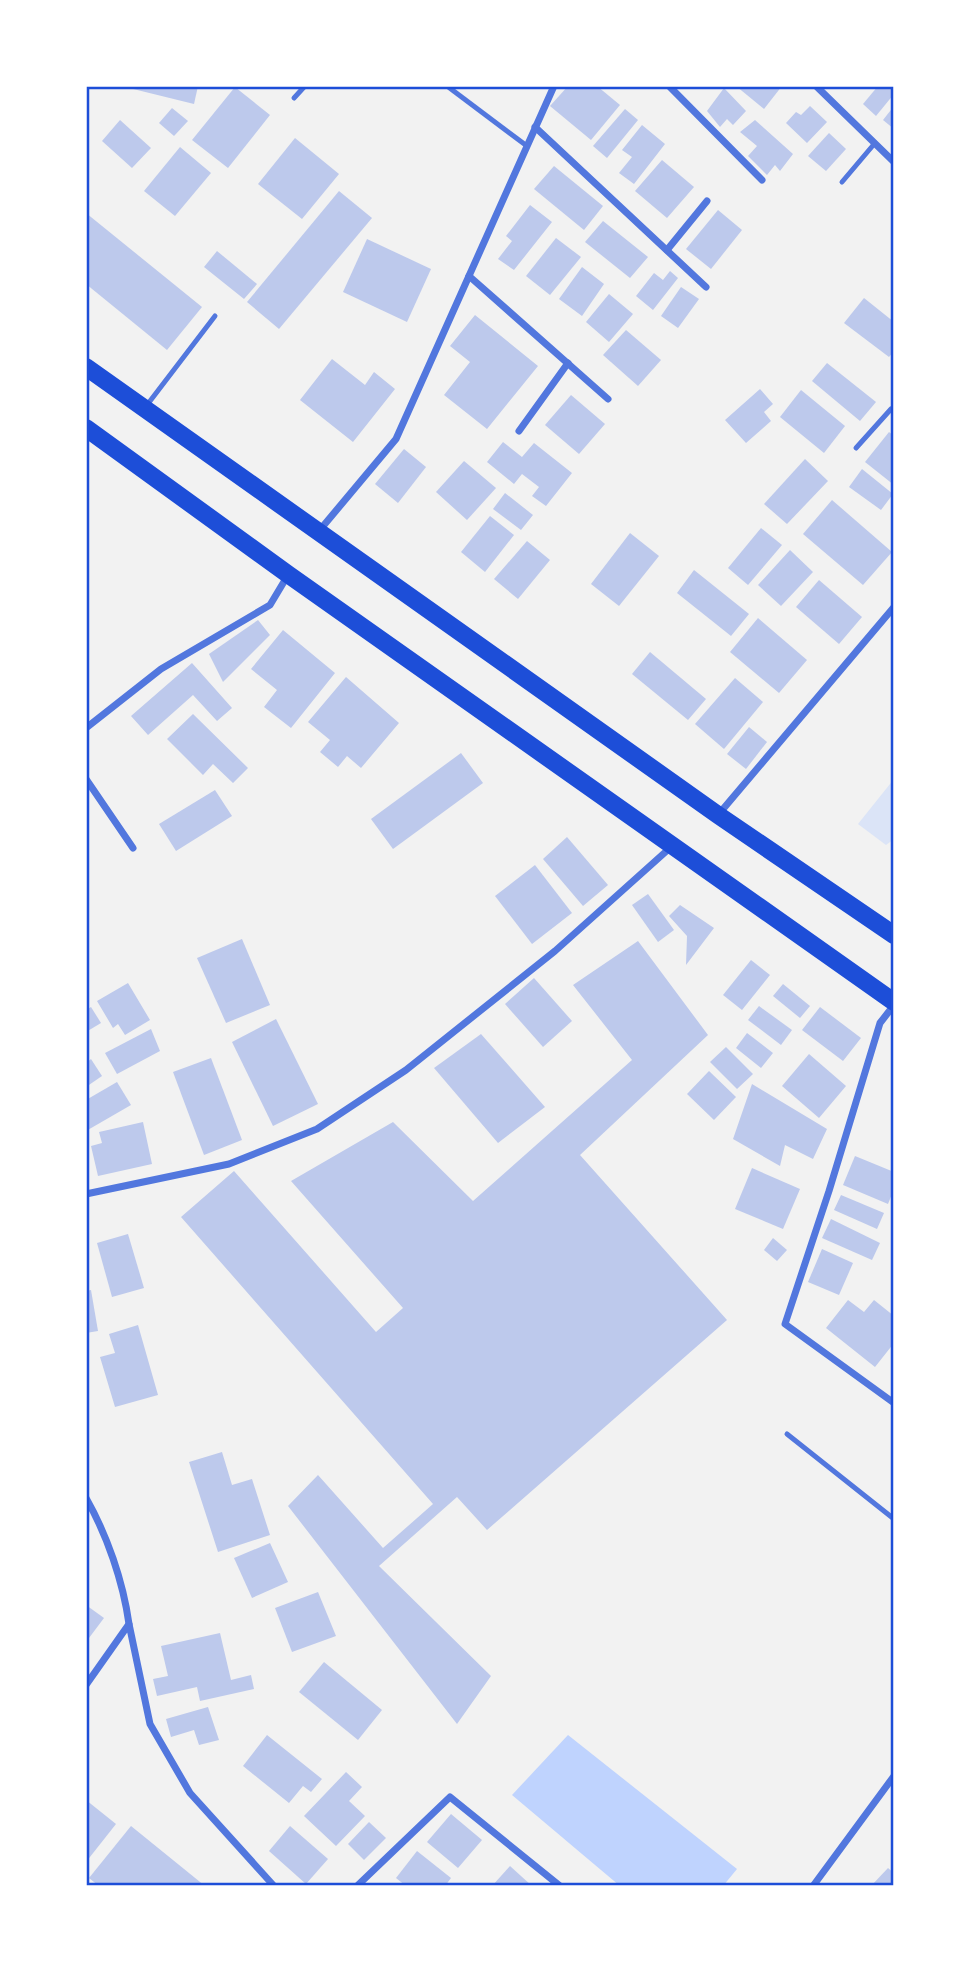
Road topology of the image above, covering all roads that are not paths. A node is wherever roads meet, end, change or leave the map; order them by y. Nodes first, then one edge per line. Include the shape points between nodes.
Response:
1 (305, 86) edge
2 (447, 86) edge
3 (554, 86) edge
4 (669, 86) edge
5 (816, 86) edge
6 (295, 98) dead end
7 (535, 127) junction
8 (875, 143) junction
9 (527, 146) junction
10 (894, 162) edge
11 (762, 180) dead end
12 (842, 182) dead end
13 (707, 201) dead end
14 (667, 250) junction
15 (469, 276) junction
16 (706, 287) dead end
17 (215, 316) dead end
18 (568, 363) junction
19 (86, 367) edge
20 (608, 399) dead end
21 (145, 407) junction
22 (894, 412) edge
23 (86, 428) edge
24 (519, 430) dead end
25 (856, 448) dead end
26 (318, 531) junction
27 (289, 575) junction
28 (894, 607) edge
29 (86, 729) edge
30 (86, 779) edge
31 (718, 816) junction
32 (672, 847) junction
33 (133, 848) dead end
34 (894, 935) edge
35 (894, 1004) edge
36 (86, 1194) edge
37 (894, 1403) edge
38 (787, 1434) dead end
39 (86, 1497) edge
40 (894, 1520) edge
41 (129, 1624) junction
42 (86, 1685) edge
43 (894, 1776) edge
44 (275, 1886) edge
45 (357, 1886) edge
46 (560, 1886) edge
47 (813, 1886) edge

1 - 6 lane
2 - 9 lane
3 - 7 street
4 - 11 street
5 - 8 street
7 - 9 street
7 - 14 street
8 - 10 street
8 - 12 lane
9 - 15 street
13 - 14 street
14 - 16 street
15 - 18 street
15 - 26 street via 396,439
17 - 21 lane
18 - 20 street
18 - 24 street
19 - 21 main road
21 - 26 main road
22 - 25 lane via 891,409
23 - 27 main road
26 - 31 main road
27 - 29 street via 270,604 161,669
27 - 32 main road
28 - 31 street
30 - 33 street
31 - 34 main road
32 - 35 main road
32 - 36 street via 555,951 406,1070 317,1129 229,1164
35 - 37 street via 880,1023 785,1324
38 - 40 lane
39 - 41 street via 99,1520
41 - 42 street
41 - 44 street via 150,1724 190,1793
43 - 47 street
45 - 46 street via 450,1797

